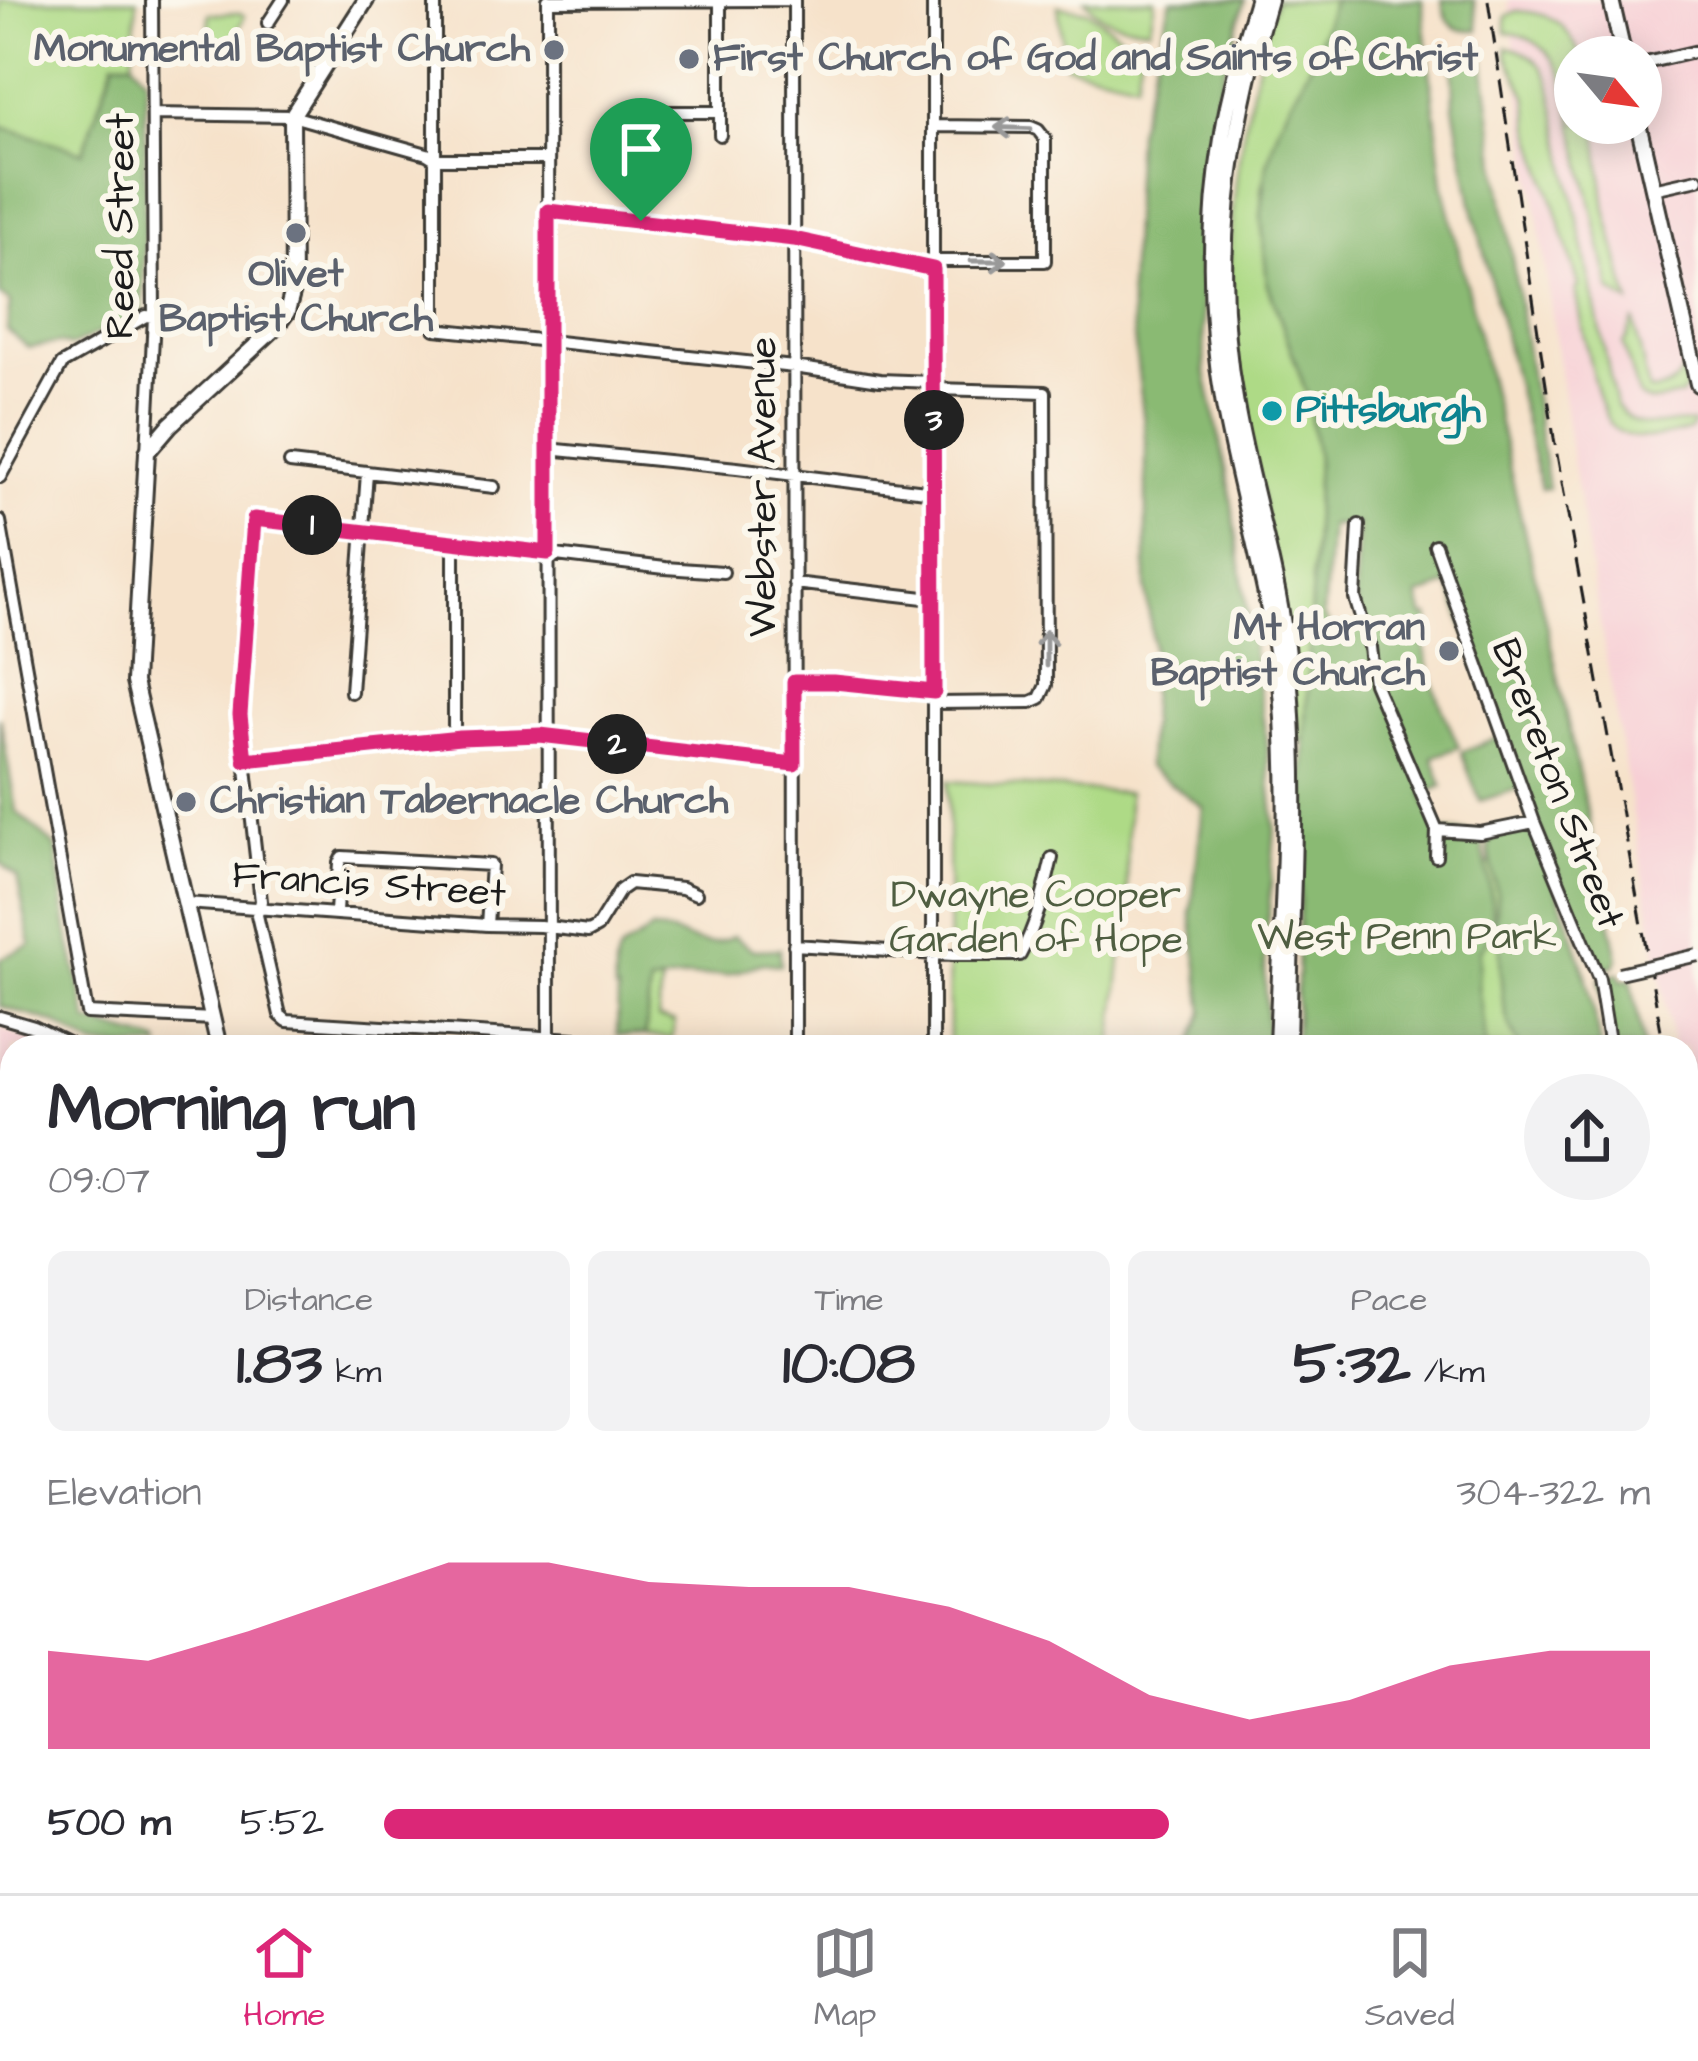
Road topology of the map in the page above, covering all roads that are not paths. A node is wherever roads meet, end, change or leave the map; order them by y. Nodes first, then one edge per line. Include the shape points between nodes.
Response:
1 (152, 0) edge
2 (283, 0) edge
3 (366, 0) edge
4 (435, 0) edge
5 (548, 0) edge
6 (794, 0) edge
7 (933, 0) edge
8 (1257, 0) edge
9 (1269, 0) edge
10 (1611, 0) edge
11 (720, 1) edge
12 (268, 23) dead end
13 (1619, 36) edge
14 (1698, 51) edge
15 (1662, 59) edge
16 (659, 112) dead end
17 (720, 112) junction
18 (153, 114) junction
19 (292, 116) junction
20 (933, 126) junction
21 (721, 135) dead end
22 (1643, 144) edge
23 (434, 159) junction
24 (548, 159) junction
25 (1698, 179) edge
26 (1653, 189) junction
27 (548, 211) junction
28 (794, 239) junction
29 (933, 265) junction
30 (154, 317) junction
31 (548, 340) junction
32 (794, 367) junction
33 (1698, 385) edge
34 (933, 386) junction
35 (548, 449) junction
36 (147, 452) junction
37 (290, 463) dead end
38 (367, 473) junction
39 (794, 474) junction
40 (0, 477) edge
41 (494, 487) dead end
42 (934, 492) junction
43 (0, 520) edge
44 (1359, 525) dead end
45 (363, 531) junction
46 (454, 542) junction
47 (1436, 545) dead end
48 (548, 553) junction
49 (723, 572) dead end
50 (794, 583) junction
51 (933, 599) junction
52 (794, 682) junction
53 (351, 692) dead end
54 (934, 698) junction
55 (548, 736) junction
56 (454, 739) junction
57 (245, 760) junction
58 (794, 764) junction
59 (1534, 822) junction
60 (1437, 830) junction
61 (1436, 856) dead end
62 (1052, 858) dead end
63 (696, 894) dead end
64 (186, 903) junction
65 (259, 908) junction
66 (336, 913) junction
67 (487, 925) junction
68 (548, 928) junction
69 (794, 945) junction
70 (934, 953) junction
71 (1698, 955) edge
72 (1599, 979) junction
73 (0, 1017) edge
74 (213, 1019) junction
75 (51, 1035) edge
76 (216, 1035) edge
77 (454, 1035) edge
78 (549, 1035) edge
79 (795, 1035) edge
80 (933, 1035) edge
81 (1277, 1035) edge
82 (1288, 1035) edge
83 (1608, 1035) edge

1 - 18 street, Reed Street
2 - 12 street
3 - 19 main road
4 - 23 street
5 - 11 street
5 - 24 street
6 - 11 street
6 - 28 street, Webster Avenue
7 - 20 street
8 - 81 main road via 1223,130 1212,291 1224,405 1280,678
9 - 82 main road via 1233,146 1224,286 1231,374 1292,701
10 - 13 main road
11 - 17 street
14 - 15 street
16 - 17 street
17 - 21 street
18 - 19 street
18 - 30 street, Reed Street
19 - 23 street
19 - 36 main road via 287,312
20 - 29 street
29 -> 20 street via 1045,261 1046,139 1030,127
22 - 26 main road
23 - 24 street
23 - 31 street via 435,329
24 - 27 street
25 - 26 street
26 - 33 main road
27 - 28 street
27 - 31 street
28 - 29 street
28 - 32 street, Webster Avenue
29 - 34 street
30 - 36 street, Reed Street
30 - 40 street via 62,364
31 - 32 street
31 - 35 street
32 - 34 street
32 - 39 street, Webster Avenue
34 - 42 street
54 -> 34 street via 1031,703 1046,685 1045,392
35 - 39 street
35 - 48 street
36 - 64 main road via 134,682
37 - 38 street
38 - 41 street
38 - 45 street
39 - 42 street
39 - 50 street, Webster Avenue
42 - 51 street
43 - 74 street via 87,1013
44 - 60 street via 1354,598 1374,683
45 - 46 street
45 - 53 street
45 - 57 street via 254,519 240,715
46 - 48 street
46 - 56 street
47 - 59 street, Brereton Street
48 - 49 street
48 - 55 street
50 - 51 street
50 - 52 street, Webster Avenue
51 - 54 street
52 - 54 street
52 - 58 street, Webster Avenue
54 - 70 street
55 - 56 street
55 - 58 street
55 - 68 street
56 - 57 street
57 - 65 street
58 - 69 street, Webster Avenue
59 - 60 street via 1480,833
59 - 72 street, Brereton Street
60 - 61 street
62 - 70 street via 1020,955
63 - 68 street, Francis Street via 630,883 588,932
64 - 65 street, Francis Street
64 - 74 main road
65 - 66 street, Francis Street
65 - 77 street via 287,1021
66 - 67 street, Francis Street
66 - 67 street via 342,857 491,865
67 - 68 street, Francis Street
68 - 78 street
69 - 70 street
69 - 79 street, Webster Avenue
70 - 80 street
71 - 72 street, bridge
72 - 83 street, Brereton Street
73 - 75 street
74 - 76 main road

